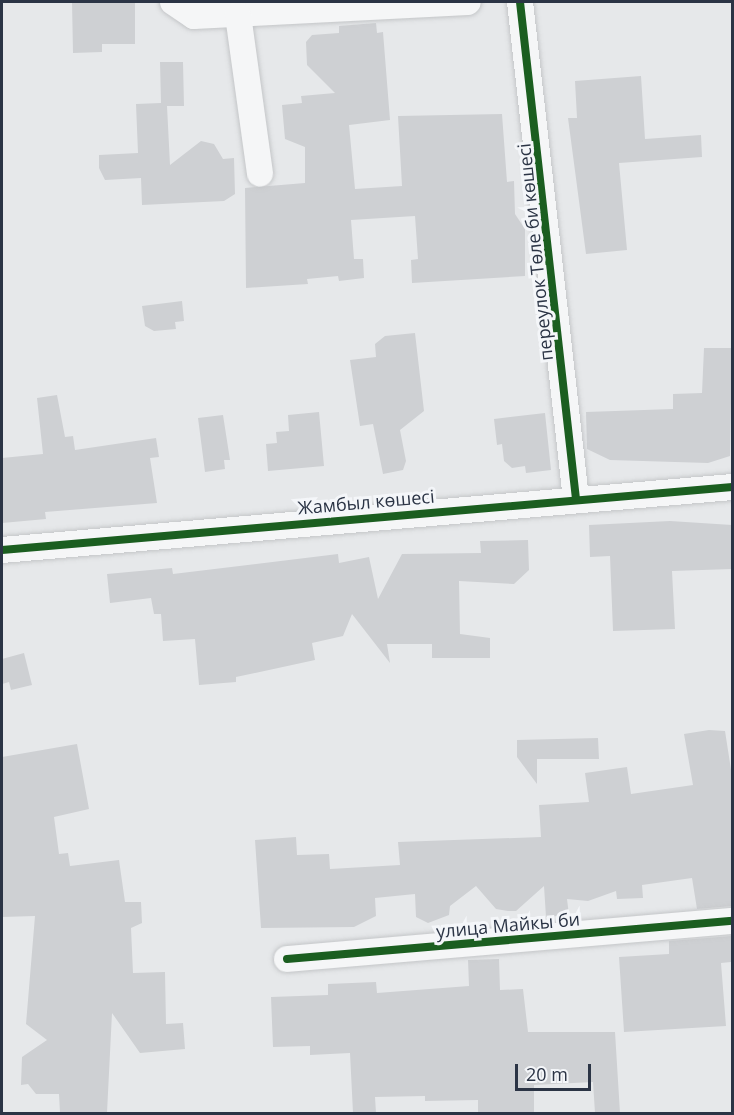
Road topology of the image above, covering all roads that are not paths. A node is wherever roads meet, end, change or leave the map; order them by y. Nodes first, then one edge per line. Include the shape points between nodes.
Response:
1 (172, 2) edge
2 (468, 2) edge
3 (520, 2) edge
4 (238, 15) junction
5 (260, 173) dead end
6 (732, 487) edge
7 (576, 499) junction
8 (2, 550) edge
9 (732, 921) edge
10 (287, 959) dead end

1 - 4 street via 194,16
2 - 4 street
3 - 7 street, переулок Төле би көшесі
4 - 5 street
6 - 7 street, Жамбыл көшесі
7 - 8 street, Жамбыл көшесі
9 - 10 street, улица Майкы би

